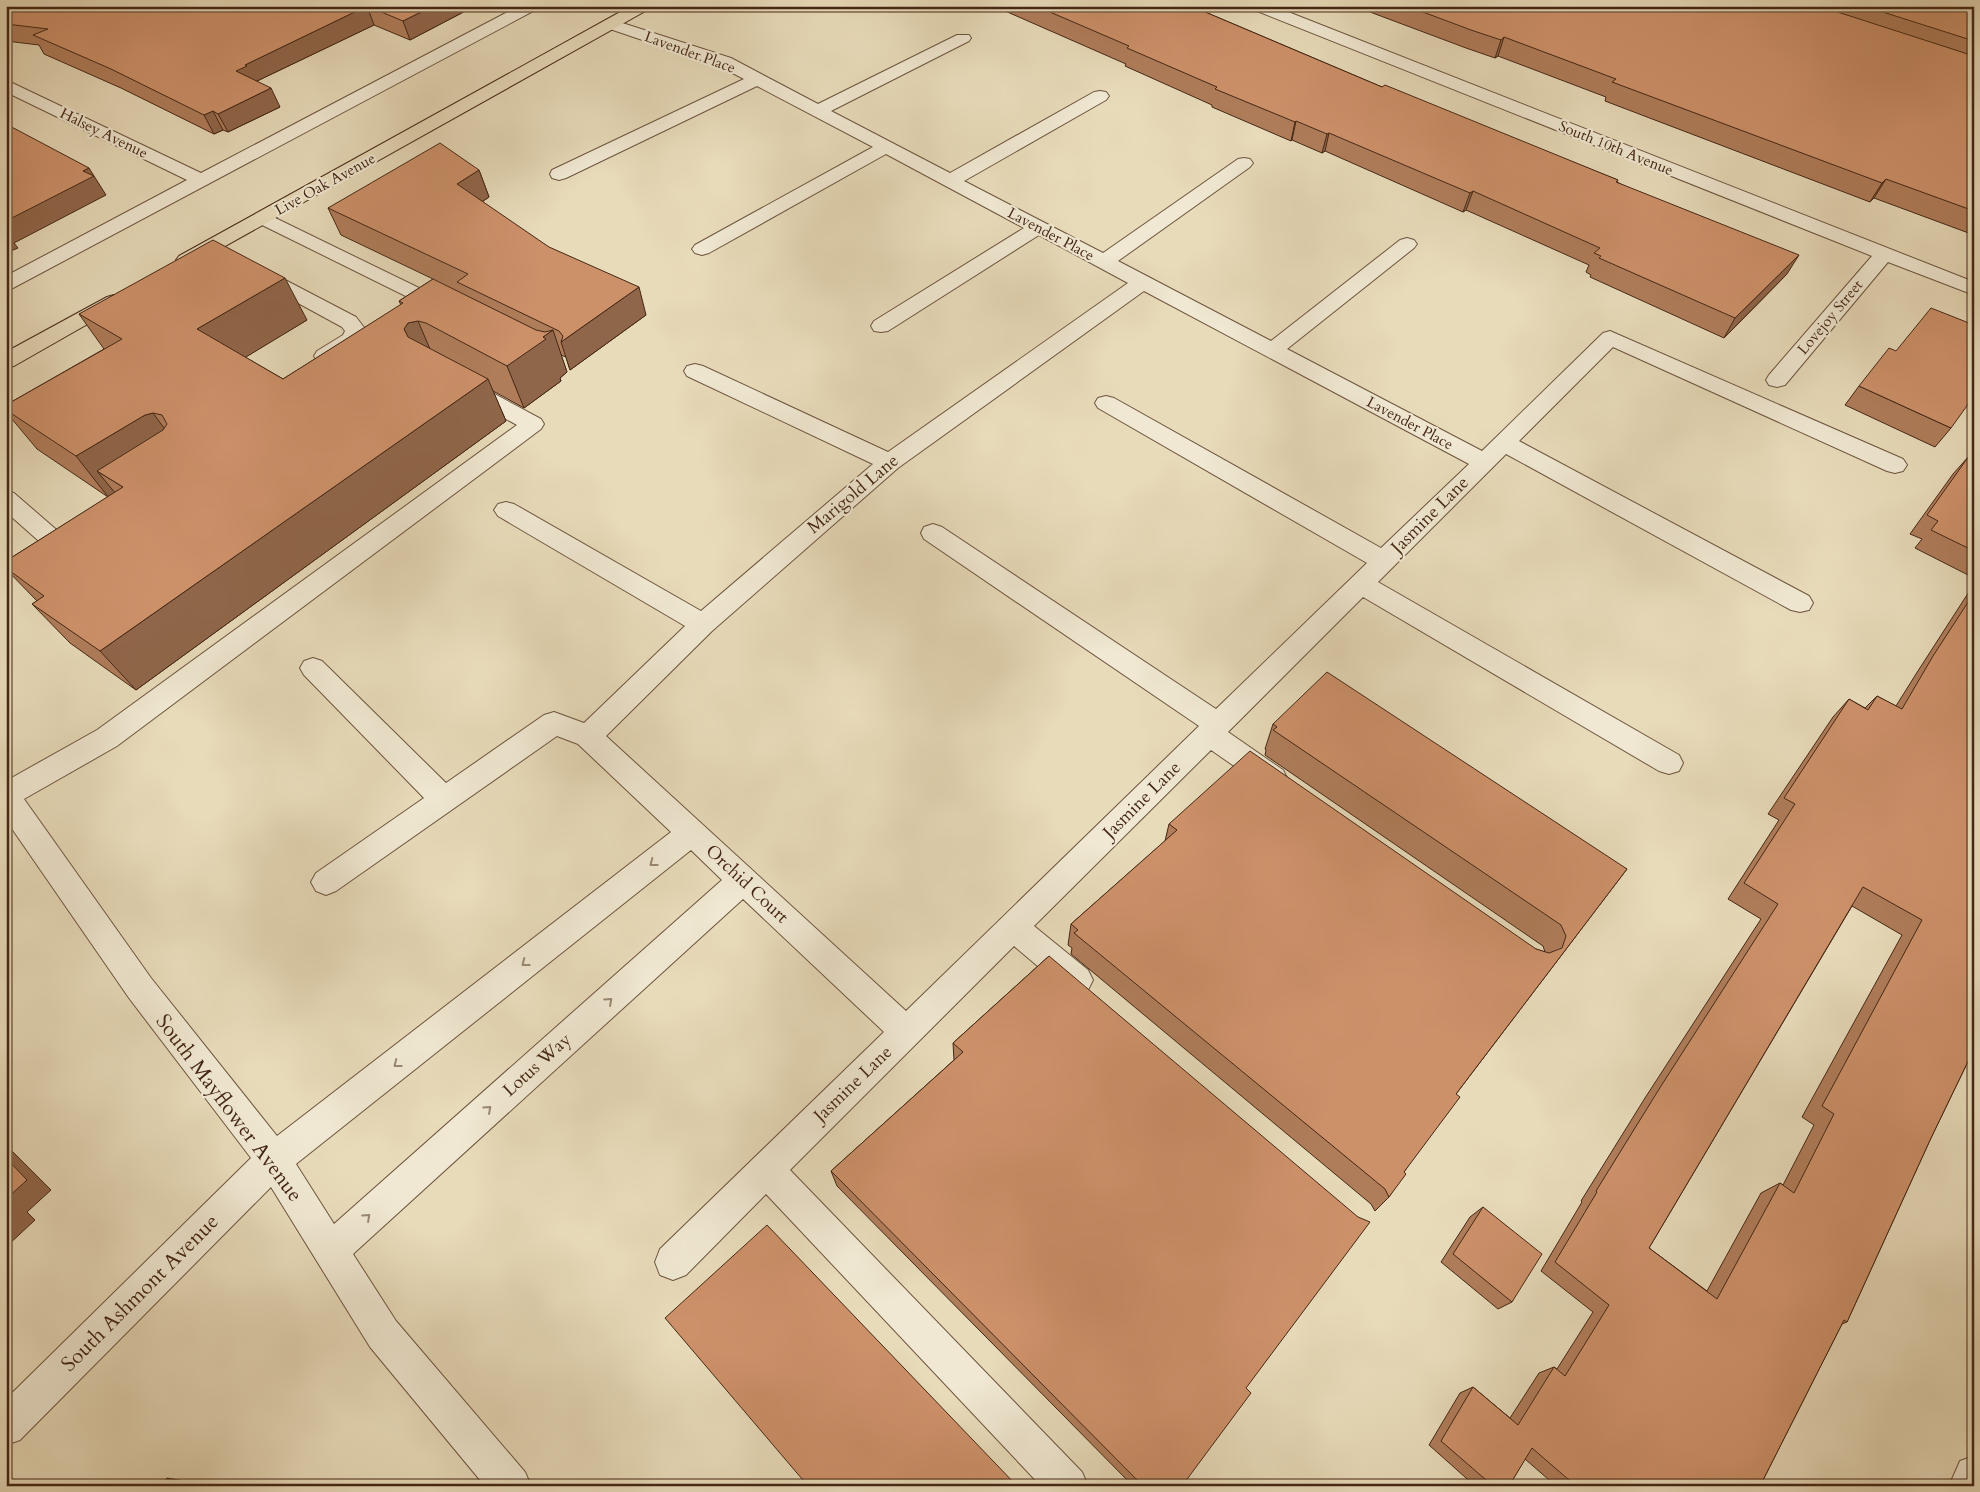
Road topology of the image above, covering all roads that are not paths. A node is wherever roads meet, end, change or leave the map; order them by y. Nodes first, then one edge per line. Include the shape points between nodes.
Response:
1 (643, 6) edge
2 (1258, 6) edge
3 (526, 7) edge
4 (610, 24) junction
5 (962, 38) dead end
6 (758, 79) junction
7 (6, 85) edge
8 (1100, 96) dead end
9 (818, 111) junction
10 (886, 147) junction
11 (1244, 163) dead end
12 (559, 174) dead end
13 (201, 180) junction
14 (950, 181) junction
15 (263, 218) junction
16 (1039, 227) junction
17 (1406, 244) dead end
18 (209, 248) junction
19 (702, 249) dead end
20 (1884, 254) junction
21 (1104, 262) junction
22 (175, 267) edge
23 (1143, 282) junction
24 (6, 284) edge
25 (1974, 289) edge
26 (133, 290) edge
27 (463, 317) edge
28 (881, 326) dead end
29 (1272, 350) junction
30 (6, 361) edge
31 (310, 366) edge
32 (695, 371) dead end
33 (444, 377) edge
34 (1777, 380) dead end
35 (1106, 403) dead end
36 (1504, 443) junction
37 (890, 462) junction
38 (1484, 462) junction
39 (1895, 465) dead end
40 (6, 499) edge
41 (506, 510) dead end
42 (91, 522) edge
43 (933, 533) dead end
44 (1384, 561) junction
45 (1360, 584) junction
46 (1800, 603) dead end
47 (703, 624) junction
48 (313, 668) dead end
49 (1214, 729) junction
50 (588, 736) junction
51 (1668, 763) dead end
52 (1298, 795) edge
53 (6, 796) edge
54 (444, 800) junction
55 (691, 833) junction
56 (743, 880) junction
57 (326, 882) dead end
58 (1013, 927) junction
59 (1096, 996) edge
60 (906, 1032) junction
61 (274, 1160) junction
62 (766, 1169) junction
63 (330, 1250) junction
64 (673, 1262) dead end
65 (6, 1426) edge
66 (1974, 1475) edge
67 (511, 1486) edge
68 (1068, 1486) edge
69 (1970, 1486) edge

1 - 4 main road, Live Oak Avenue
2 - 20 street, South 10th Avenue
3 - 13 street
4 - 6 street, Lavender Place via 726,62
4 - 15 main road, Live Oak Avenue
5 - 9 street
6 - 9 street, Lavender Place
6 - 12 street
7 - 13 street, Halsey Avenue
8 - 14 street
9 - 10 street, Lavender Place
10 - 14 street, Lavender Place
10 - 19 street
11 - 21 street
13 - 24 street
14 - 16 street, Lavender Place
15 - 18 main road, Live Oak Avenue
15 - 27 street
16 - 21 street, Lavender Place
16 - 28 street
17 - 29 street
18 - 22 main road, Live Oak Avenue
18 - 31 street via 348,322 356,330 352,339
20 - 25 street, South 10th Avenue
20 - 34 street, Lovejoy Street
21 - 23 street, Lavender Place
23 - 29 street, Lavender Place
23 - 37 street, Marigold Lane
26 - 30 main road
29 - 38 street, Lavender Place
32 - 37 street
33 - 53 street via 533,424 107,738
35 - 44 street
36 - 38 street, Jasmine Lane
36 - 39 street, Jasmine Lane via 1610,338
36 - 46 street
37 - 47 street, Marigold Lane
38 - 44 street, Jasmine Lane
40 - 42 street via 58,544
41 - 47 street
43 - 49 street
44 - 45 street, Jasmine Lane
45 - 49 street, Jasmine Lane
45 - 51 street
47 - 50 street, Marigold Lane
48 - 54 street
49 - 52 street
49 - 58 street, Jasmine Lane
50 - 54 street via 554,723
50 - 55 street, Orchid Court
53 - 61 street, South Mayflower Avenue via 140,988
54 - 57 street
55 - 56 street, Orchid Court
55 -> 61 street
56 - 60 street, Orchid Court
63 -> 56 street, Lotus Way
58 - 59 street
58 - 60 street, Jasmine Lane
60 - 62 street, Jasmine Lane
61 - 63 street, South Mayflower Avenue
61 - 65 street, South Ashmont Avenue
62 - 64 street, Jasmine Lane
62 - 68 street
63 - 67 street, South Mayflower Avenue via 382,1334
66 - 69 street

